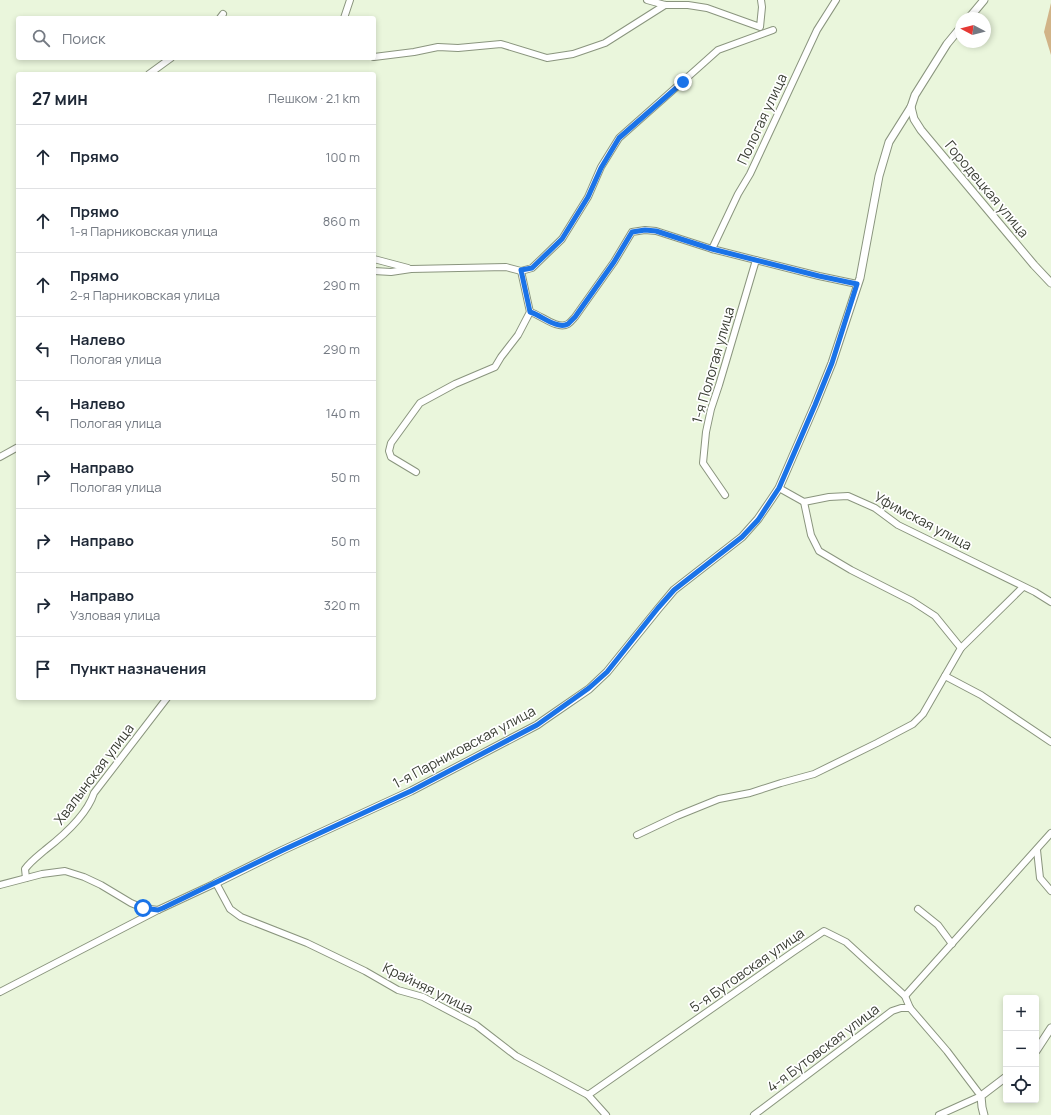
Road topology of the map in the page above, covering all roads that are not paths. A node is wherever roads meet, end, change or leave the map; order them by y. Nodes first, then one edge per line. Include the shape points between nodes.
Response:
1 (350, 0) edge
2 (648, 0) edge
3 (761, 0) edge
4 (836, 0) edge
5 (984, 0) edge
6 (665, 5) junction
7 (973, 12) edge
8 (345, 16) edge
9 (773, 30) dead end
10 (955, 34) edge
11 (376, 57) edge
12 (168, 60) edge
13 (152, 72) edge
14 (911, 107) junction
15 (712, 249) junction
16 (376, 260) edge
17 (756, 260) junction
18 (411, 269) junction
19 (521, 270) junction
20 (376, 271) edge
21 (1051, 283) edge
22 (857, 284) junction
23 (530, 312) junction
24 (16, 448) edge
25 (0, 457) edge
26 (416, 472) dead end
27 (779, 488) junction
28 (725, 495) dead end
29 (804, 502) junction
30 (1023, 587) junction
31 (1051, 602) edge
32 (961, 648) junction
33 (945, 676) junction
34 (165, 700) edge
35 (1051, 742) edge
36 (1051, 833) edge
37 (637, 835) dead end
38 (1037, 850) junction
39 (26, 878) junction
40 (216, 883) junction
41 (0, 885) edge
42 (1051, 891) edge
43 (918, 909) dead end
44 (158, 910) junction
45 (952, 944) junction
46 (0, 992) edge
47 (906, 996) junction
48 (910, 1008) junction
49 (1051, 1028) edge
50 (1039, 1046) edge
51 (1003, 1079) edge
52 (588, 1095) junction
53 (981, 1096) junction
54 (606, 1115) edge
55 (754, 1115) edge
56 (939, 1115) edge
57 (984, 1115) edge

1 - 8 street
2 - 6 street
3 - 6 street via 760,27 707,8
4 - 15 street, Пологая улица via 817,30
5 - 7 street
6 - 11 street via 606,43 573,54 547,58 501,44 438,47
9 - 19 street via 718,50 619,138 588,197 562,239 532,268
10 - 14 street, 1-я Парниковская улица via 946,44
12 - 13 street
14 - 21 street, Городецкая улица via 914,119 921,130
14 - 22 street, 1-я Парниковская улица via 889,142 879,176
15 - 17 street
15 - 23 street via 656,231 632,232 614,262 568,324 553,324
16 - 18 street
17 - 22 street
17 - 28 street, 1-я Пологая улица via 706,432 703,463
18 - 19 street via 506,267
18 - 20 street
19 - 23 street
22 - 27 street, 1-я Парниковская улица via 829,370
23 - 26 street via 495,367 420,403 391,443 391,457
24 - 25 street
27 - 29 street
27 - 40 street, 1-я Парниковская улица via 758,520 742,537 674,590 607,672 537,725 411,791
29 - 30 street, Уфимская улица via 848,496 875,508 898,525
29 - 32 street via 811,535 819,551 936,616
30 - 31 street, Уфимская улица
30 - 32 street
32 - 33 street
33 - 35 street via 981,695
33 - 37 street via 923,714 913,724 877,743 814,774 750,793 719,799
34 - 39 street, Хвалынская улица via 94,793 79,818 31,861 25,869
36 - 38 street
38 - 42 street via 1040,878
38 - 45 street
39 - 41 street
39 - 44 street via 65,871 101,885 131,904
40 - 44 street
40 - 52 street, Крайняя улица via 230,909 241,917 307,943 398,990 422,997 476,1025 516,1056
43 - 45 street via 938,925
44 - 46 street
45 - 47 street
47 - 48 street, 5-я Бутовская улица
47 - 52 street, 5-я Бутовская улица via 846,942 824,931
48 - 53 street
48 - 55 street, 4-я Бутовская улица via 892,1011
49 - 50 street
51 - 53 street
52 - 54 street, Крайняя улица
53 - 56 street
53 - 57 street

